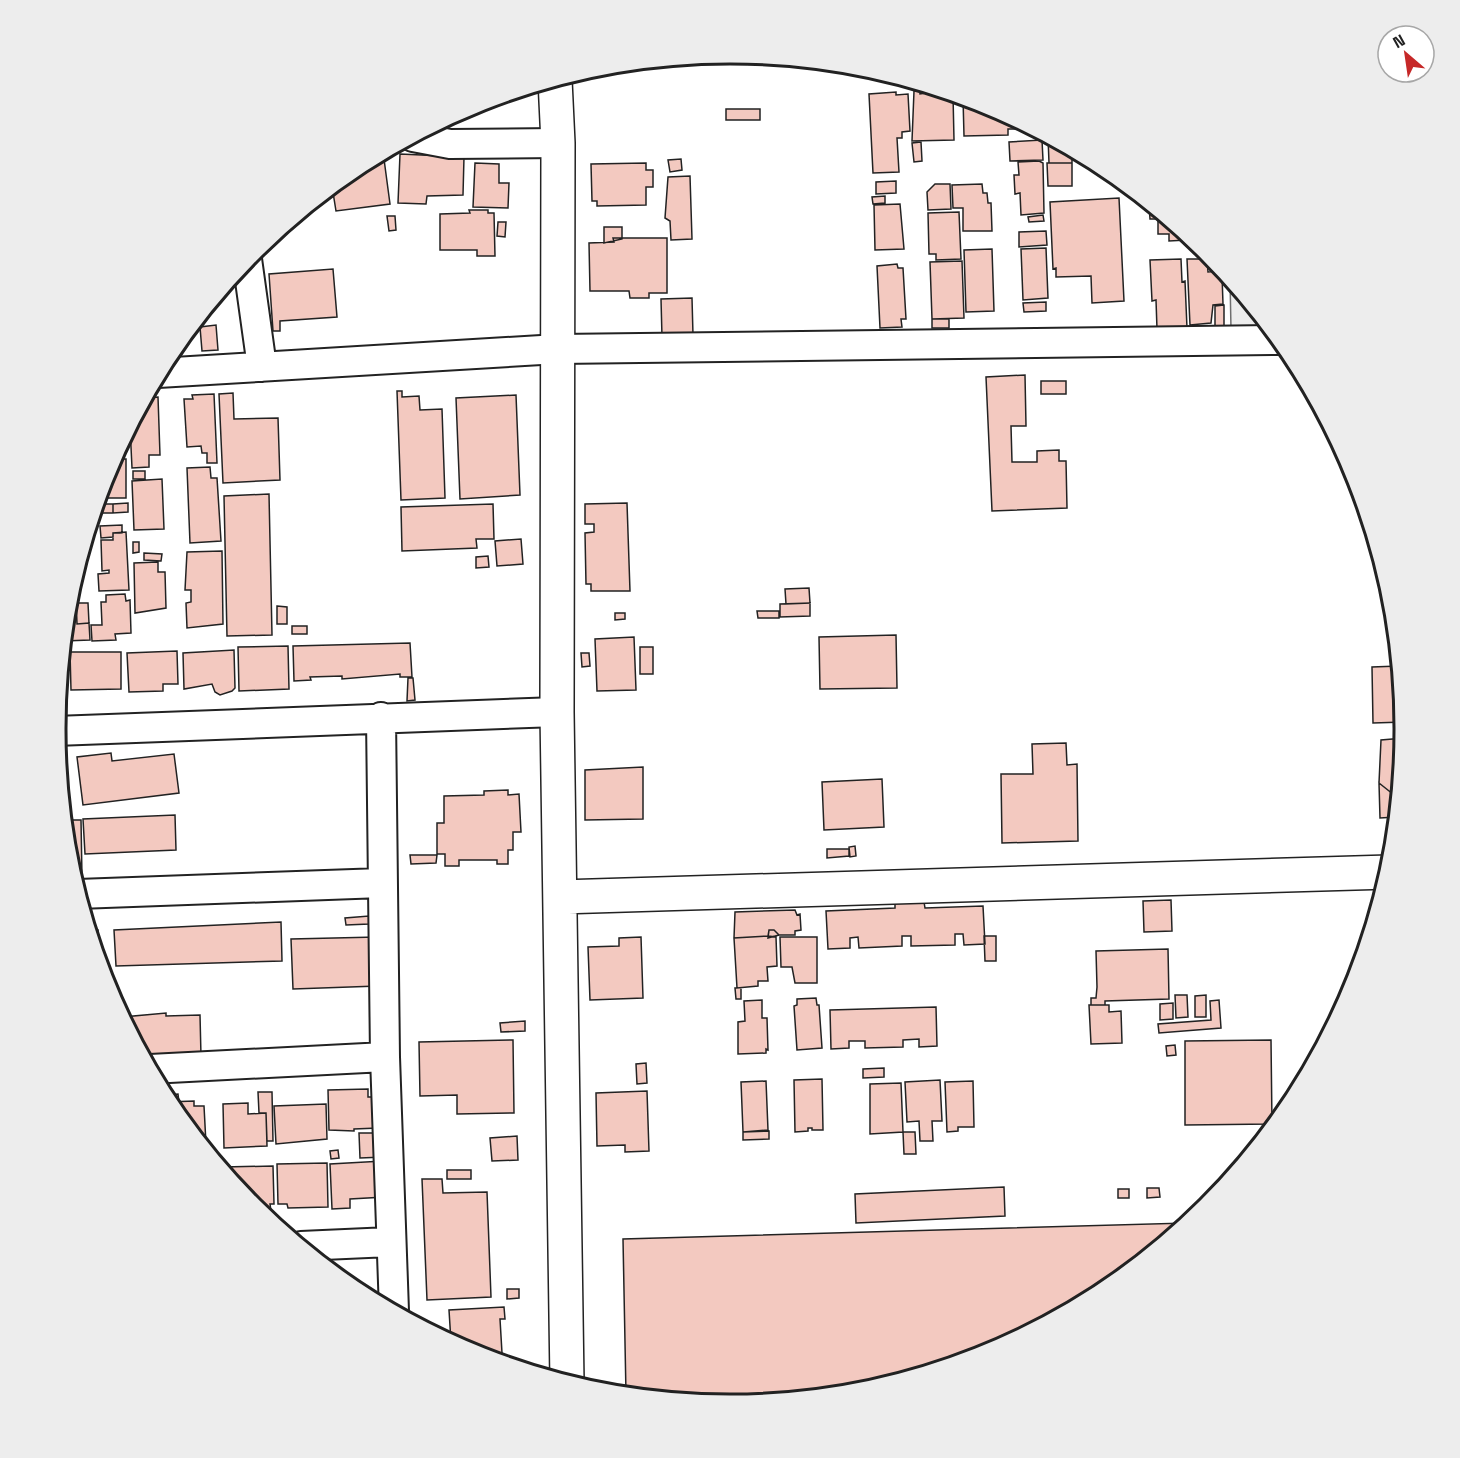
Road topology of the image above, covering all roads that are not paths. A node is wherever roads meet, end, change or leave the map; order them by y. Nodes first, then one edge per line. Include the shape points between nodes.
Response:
1 (555, 88) edge
2 (426, 139) edge
3 (558, 143) junction
4 (249, 271) edge
5 (1269, 340) edge
6 (558, 349) junction
7 (262, 367) junction
8 (170, 372) edge
9 (557, 712) junction
10 (381, 717) junction
11 (66, 731) edge
12 (1379, 872) edge
13 (382, 883) junction
14 (86, 894) edge
15 (560, 897) junction
16 (385, 1057) junction
17 (159, 1069) edge
18 (390, 1242) junction
19 (312, 1245) edge
20 (393, 1301) edge
21 (567, 1373) edge

1 - 3 street
2 - 3 street via 450,144
3 - 6 street
4 - 7 street
5 - 6 street
6 - 7 street
6 - 9 street
7 - 8 street
9 - 10 street
9 - 15 street
10 - 11 street
10 - 13 street
12 - 15 street
13 - 14 street
13 - 16 street
15 - 21 street
16 - 17 street
16 - 18 street
18 - 19 street
18 - 20 street

